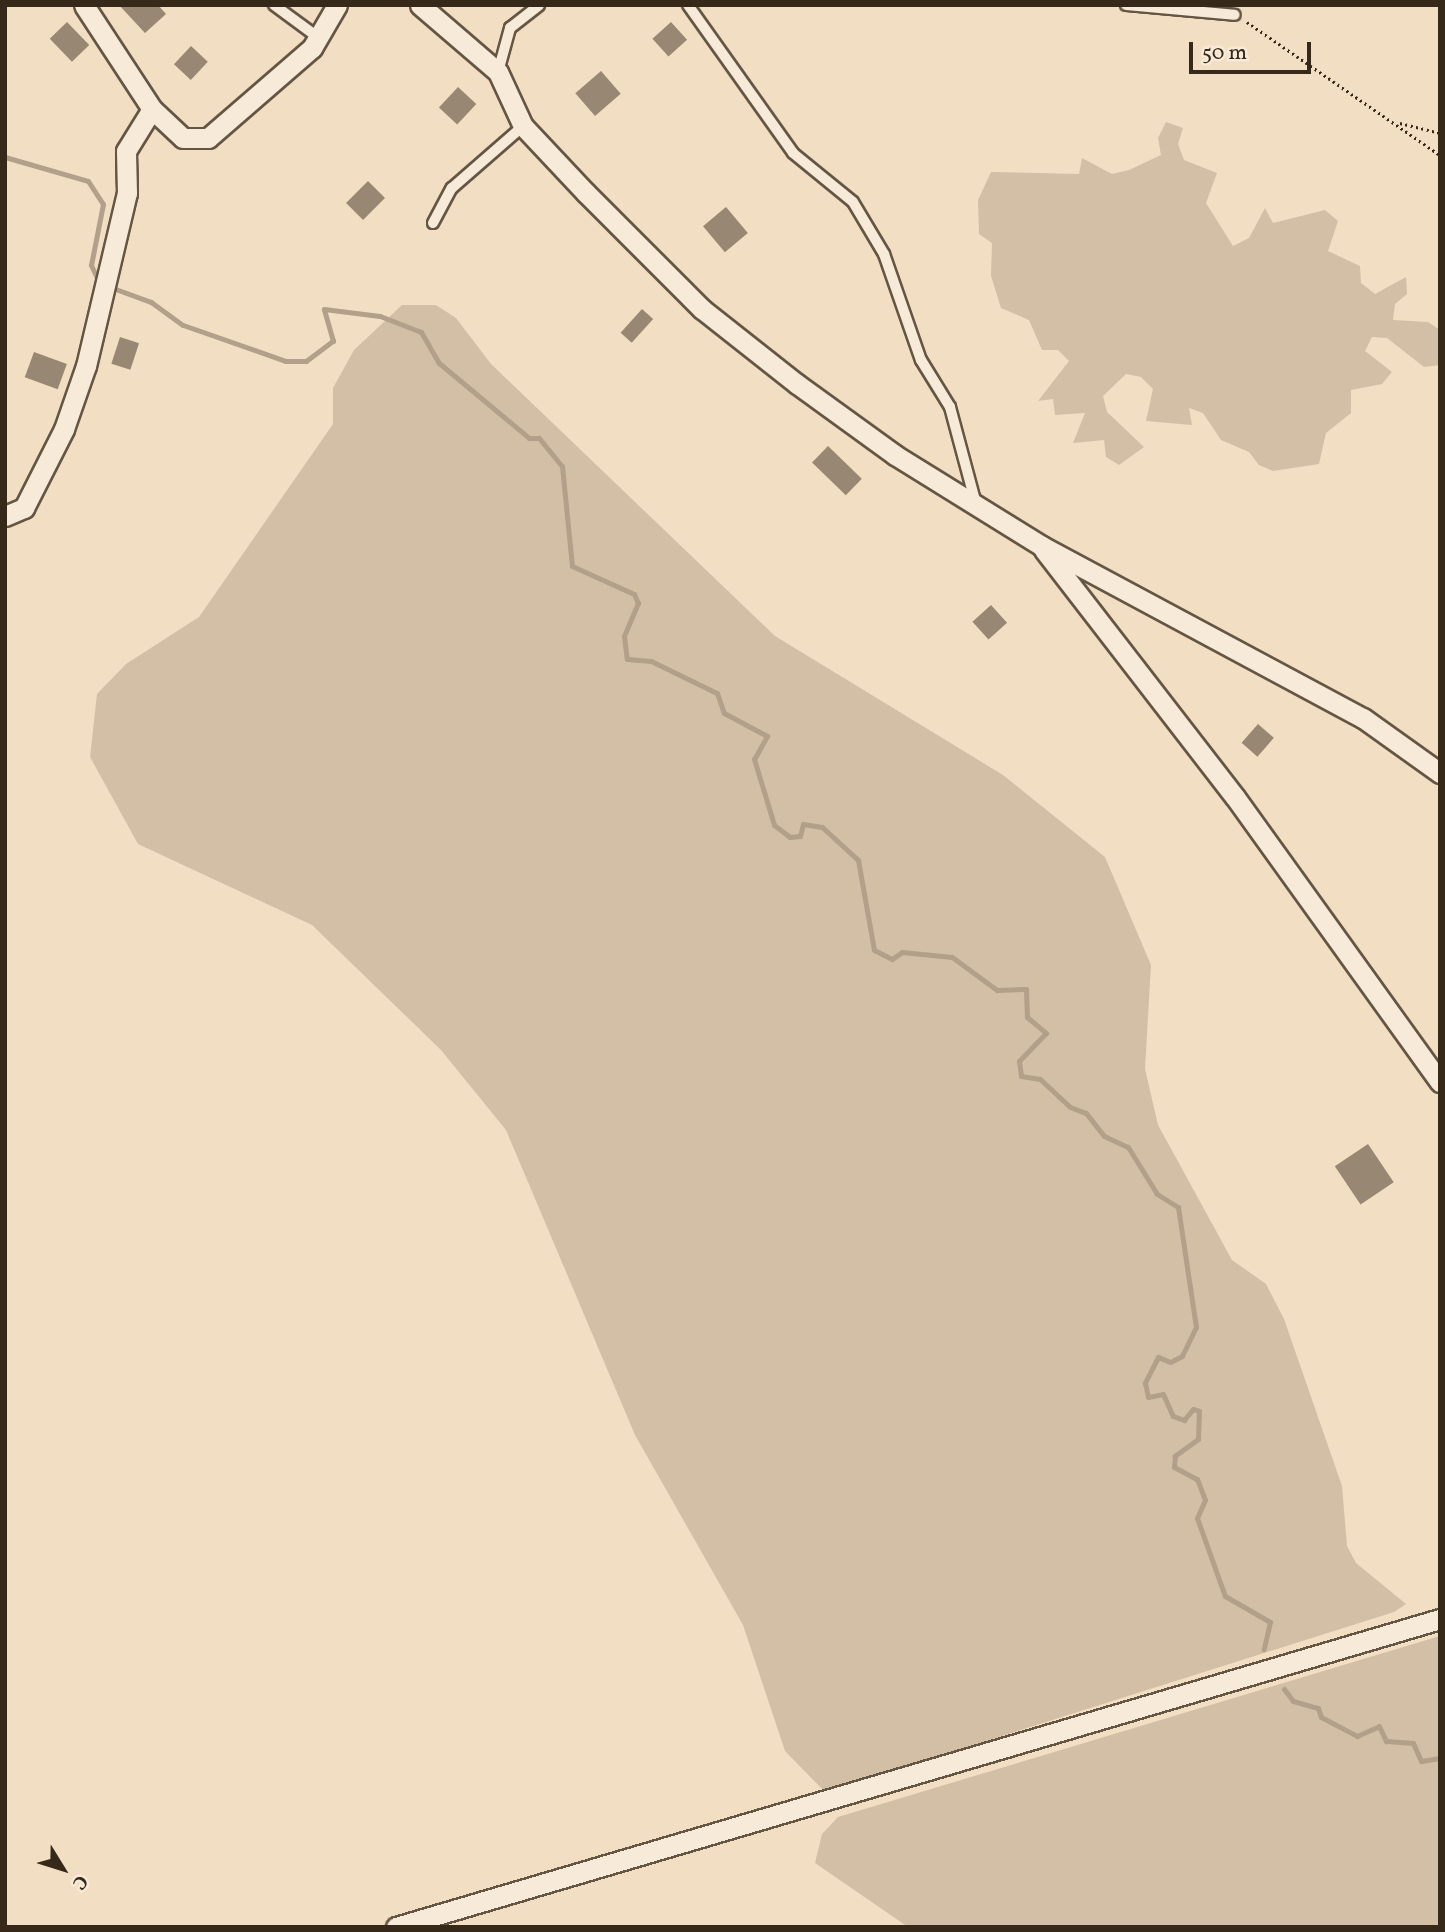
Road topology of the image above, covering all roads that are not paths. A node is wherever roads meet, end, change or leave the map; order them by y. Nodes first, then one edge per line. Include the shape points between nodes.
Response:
1 (84, 5) edge
2 (274, 5) edge
3 (337, 5) edge
4 (420, 5) edge
5 (539, 5) edge
6 (688, 5) edge
7 (1126, 5) edge
8 (1235, 15) road end
9 (318, 38) junction
10 (498, 72) junction
11 (152, 108) junction
12 (523, 126) junction
13 (433, 222) dead end
14 (976, 505) junction
15 (5, 516) edge
16 (1042, 546) junction
17 (1440, 773) edge
18 (1440, 1082) edge
19 (1440, 1619) edge
20 (396, 1927) edge

1 - 11 street
2 - 9 lane
3 - 9 street
4 - 10 street
5 - 10 lane via 510,28
6 - 14 lane via 793,153 853,202 884,254 921,360 950,407
7 - 8 lane
9 - 11 street via 208,138 183,138
10 - 12 street
11 - 15 street via 126,151 127,193 73,404 24,508
12 - 13 lane via 452,188
12 - 14 street via 702,309 895,455
14 - 16 street
16 - 17 street via 1363,718
16 - 18 street via 1235,797
19 - 20 street

